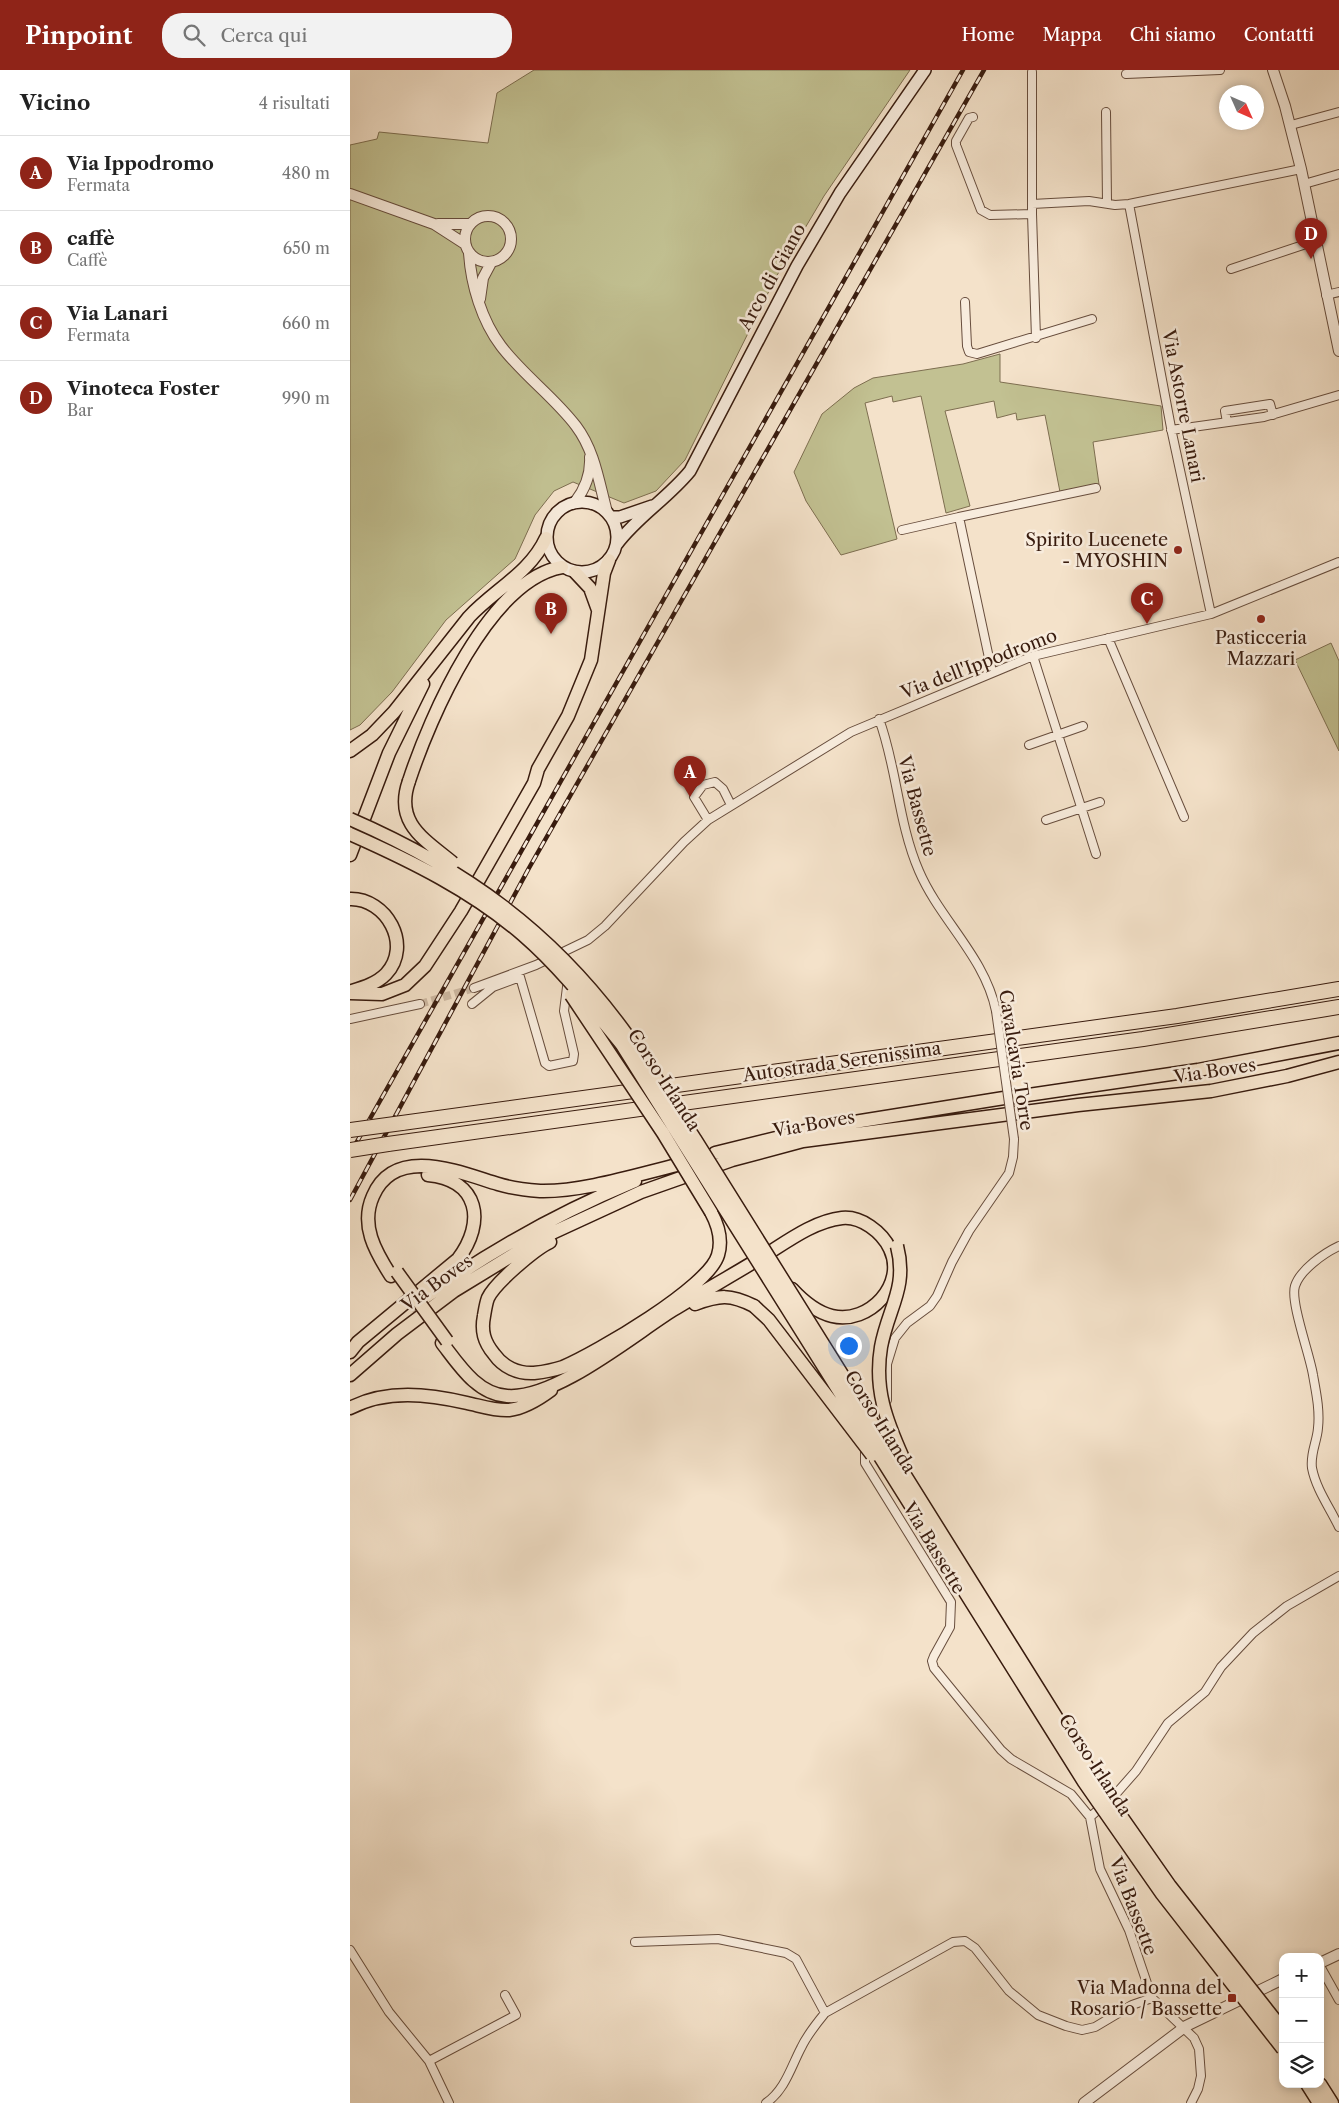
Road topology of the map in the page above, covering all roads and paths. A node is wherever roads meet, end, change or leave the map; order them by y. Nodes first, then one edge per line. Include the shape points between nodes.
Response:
1 (925, 70) edge
2 (1220, 70) edge
3 (1273, 70) edge
4 (1032, 72) dead end
5 (1126, 74) dead end
6 (1106, 112) dead end
7 (1339, 112) edge
8 (973, 117) dead end
9 (1290, 126) junction
10 (1301, 169) junction
11 (1339, 174) edge
12 (1304, 184) junction
13 (350, 194) edge
14 (1107, 203) junction
15 (1032, 204) junction
16 (1129, 204) junction
17 (1032, 214) junction
18 (434, 224) junction
19 (470, 224) junction
20 (1315, 241) junction
21 (467, 249) junction
22 (491, 263) junction
23 (1231, 269) dead end
24 (1339, 292) edge
25 (1326, 295) junction
26 (480, 302) junction
27 (965, 302) dead end
28 (1092, 319) dead end
29 (1036, 338) junction
30 (1339, 351) edge
31 (1339, 396) edge
32 (1272, 415) junction
33 (1227, 422) junction
34 (1172, 430) junction
35 (590, 451) junction
36 (1096, 488) dead end
37 (575, 502) junction
38 (658, 504) junction
39 (609, 514) junction
40 (959, 518) junction
41 (902, 530) dead end
42 (546, 538) junction
43 (617, 544) junction
44 (609, 560) junction
45 (1339, 562) edge
46 (562, 567) junction
47 (575, 572) junction
48 (599, 610) junction
49 (1211, 614) junction
50 (1108, 638) junction
51 (438, 655) junction
52 (1033, 656) junction
53 (992, 672) junction
54 (878, 719) junction
55 (1083, 726) dead end
56 (1058, 735) junction
57 (1029, 746) dead end
58 (350, 751) edge
59 (1100, 802) dead end
60 (731, 805) junction
61 (1082, 808) junction
62 (1184, 817) dead end
63 (350, 819) edge
64 (708, 820) junction
65 (1046, 820) dead end
66 (350, 834) edge
67 (350, 842) edge
68 (1096, 854) dead end
69 (350, 855) edge
70 (413, 864) junction
71 (491, 896) junction
72 (934, 896) joint
73 (350, 899) edge
74 (541, 952) junction
75 (556, 956) junction
76 (474, 988) tunnel mouth
77 (1339, 989) edge
78 (350, 992) edge
79 (420, 1004) tunnel mouth
80 (472, 1004) dead end
81 (1339, 1007) edge
82 (350, 1019) edge
83 (1339, 1043) edge
84 (1339, 1062) edge
85 (350, 1130) edge
86 (350, 1150) edge
87 (715, 1153) dead end
88 (655, 1186) junction
89 (969, 1231) joint
90 (1339, 1246) edge
91 (894, 1248) junction
92 (394, 1274) junction
93 (783, 1280) junction
94 (424, 1298) tunnel mouth
95 (410, 1308) tunnel mouth
96 (647, 1318) junction
97 (642, 1332) junction
98 (444, 1342) junction
99 (350, 1352) edge
100 (350, 1358) edge
101 (581, 1359) junction
102 (350, 1375) edge
103 (572, 1375) junction
104 (350, 1408) edge
105 (918, 1495) junction
106 (922, 1521) junction
107 (1339, 1527) edge
108 (1339, 1576) edge
109 (1090, 1816) junction
110 (756, 1940) dead end
111 (635, 1942) dead end
112 (761, 1949) junction
113 (350, 1950) edge
114 (1339, 1954) edge
115 (1324, 1962) edge
116 (1324, 1972) edge
117 (1279, 1980) edge
118 (505, 1995) dead end
119 (1152, 1998) junction
120 (1339, 2000) edge
121 (825, 2013) junction
122 (1279, 2025) edge
123 (1182, 2028) junction
124 (1279, 2044) edge
125 (429, 2061) junction
126 (1310, 2088) edge
127 (1323, 2088) edge
128 (449, 2103) edge
129 (766, 2103) edge
130 (1084, 2103) edge
131 (1190, 2103) edge
132 (1319, 2103) edge
133 (1332, 2103) edge

1 - 38 main road, Arco di Giano via 865,156 797,266 690,471
2 - 5 street
3 - 9 street
4 - 15 street
6 - 14 street
7 - 9 street
8 - 17 street via 969,118 956,145 981,210 990,215
9 - 10 street
10 - 12 street
10 - 16 street
11 - 12 street
12 - 20 street
13 - 18 street
14 - 15 street via 1090,200
14 - 16 street
15 - 17 street
16 - 34 street, Via Astorre Lanari
17 - 29 street
18 - 19 street
18 - 21 street
19 - 21 street via 466,232
19 - 22 street via 483,216 493,216 509,228 509,250 501,259
20 - 23 street
20 - 25 street
21 - 22 street via 481,262
21 - 26 street via 472,280
22 - 26 street via 483,278
24 - 25 street
25 - 30 street
26 - 35 street via 487,323 502,347 564,411
27 - 29 street via 969,352 977,354
28 - 29 street
31 - 32 street
32 - 33 street
32 - 33 street via 1270,404 1263,405 1225,411
33 - 34 street
34 - 49 street, Via Astorre Lanari
35 - 37 street via 590,467 583,492
35 - 39 street
36 - 40 street
37 - 39 main road via 588,502
37 - 42 main road via 554,515
38 - 39 main road, Arco di Giano via 628,514
38 - 43 main road, Arco di Giano via 627,530
39 - 43 main road via 617,530
40 - 41 street
40 - 53 street
42 - 46 main road via 548,550
42 - 51 highway via 529,565 482,603
43 - 44 main road
44 - 47 main road via 588,572
44 - 48 highway
45 - 49 street, Via dell'Ippodromo
46 - 47 main road
46 - 71 highway, bridge via 528,580 489,621 434,714 405,791 404,810 413,828
47 - 48 highway via 590,588
48 - 78 highway via 591,660 573,702 534,783 461,911 425,966 405,985 382,994
49 - 50 street, Via dell'Ippodromo
50 - 52 street, Via dell'Ippodromo
50 - 62 street
51 - 58 highway via 384,724
51 - 69 highway via 389,753
52 - 53 street, Via dell'Ippodromo
52 - 56 street
53 - 54 street, Via dell'Ippodromo
54 - 60 street, Via dell'Ippodromo via 825,747
54 - 72 street, Via Bassette via 910,848
55 - 56 street
56 - 57 street
56 - 61 street
59 - 61 street
60 - 64 street, Via dell'Ippodromo
60 - 64 street via 723,789 715,782 703,784 694,798
61 - 65 street
61 - 68 street
63 - 71 highway, Corso Irlanda, bridge via 436,861
64 - 75 street, Via dell'Ippodromo via 605,926 588,940
66 - 70 highway, Corso Irlanda, bridge
67 - 70 highway, bridge
70 - 74 highway, Corso Irlanda, bridge via 484,905
71 - 93 highway, Corso Irlanda, bridge via 565,962 626,1035
72 - 89 street, Cavalcavia Torre, bridge via 992,991 1014,1139 1009,1173
73 - 78 highway via 372,904 392,924 398,939 394,963 388,973 375,983
74 - 96 highway, bridge via 622,1069 716,1222 721,1240 718,1256 710,1270
74 - 106 highway, Corso Irlanda, bridge via 622,1045
75 - 76 street, Via dell'Ippodromo
75 - 80 street via 567,971 564,1011 573,1060 549,1066 545,1063 520,977 493,987
77 - 85 highway, Autostrada Serenissima, bridge via 1176,1016
79 - 82 street
81 - 86 highway, Autostrada Serenissima, bridge via 1133,1040
83 - 87 highway, Via Boves via 1198,1070 817,1128
84 - 88 highway, Via Boves via 1211,1091 803,1141
88 - 101 highway via 543,1246 524,1259 488,1297 482,1326 484,1341 505,1365 531,1373 561,1368
88 - 102 highway, Via Boves via 561,1228 497,1262 404,1329
89 - 109 street, Via Bassette via 937,1296 930,1306 907,1323 896,1338 887,1364 886,1411 865,1444 865,1463 949,1596 952,1620 932,1661 934,1668 1001,1750 1071,1794
90 - 107 street via 1304,1271 1297,1281 1294,1295 1318,1405 1312,1470
91 - 93 highway, bridge via 893,1278 887,1292 864,1313 833,1316 816,1310 800,1299
91 - 96 highway via 888,1231 873,1220 842,1212 822,1217
91 - 97 highway via 883,1236 857,1220 828,1221 791,1239
91 - 105 highway, bridge via 902,1275 881,1346 880,1391 885,1416
92 - 94 highway, Via Boves via 376,1251 367,1220 369,1203 376,1188 403,1168 453,1169 501,1185 539,1191 565,1190 677,1165 608,1192 545,1223
92 - 98 highway
92 - 99 highway via 376,1234 375,1219 384,1192 406,1175 441,1176 459,1185 476,1214 475,1229 468,1246 458,1259
93 - 105 highway, Corso Irlanda, bridge
95 - 100 highway, Via Boves
96 - 101 highway
97 - 103 highway
97 - 106 highway, bridge via 709,1299 737,1297 754,1306 769,1320
98 - 101 highway via 479,1379 503,1390 535,1386 556,1377
98 - 103 highway via 469,1376 493,1393 522,1395 544,1389
103 - 104 highway via 529,1405 510,1410 428,1394 366,1400
105 - 122 highway, Corso Irlanda, bridge via 1130,1831
106 - 124 highway, Corso Irlanda, bridge via 1121,1838
108 - 109 street via 1287,1606 1253,1633 1221,1667 1205,1692 1168,1723 1136,1771
109 - 119 street, Via Bassette via 1100,1869 1129,1930
110 - 112 street
111 - 112 street via 718,1939
112 - 121 street via 786,1953 796,1959
113 - 125 street via 388,2012
114 - 115 street
116 - 120 street
117 - 123 street
118 - 125 street via 516,2015
119 - 121 street via 1132,2005 1095,2027 1082,2030 1066,2026 1038,2015 1009,1991 975,1948 965,1941 954,1942
119 - 123 street, Via Bassette
121 - 129 street via 801,2048 788,2079
123 - 130 street
123 - 131 street, Via Bassette via 1194,2038 1202,2063 1198,2089
125 - 128 street
126 - 132 highway
127 - 133 highway

